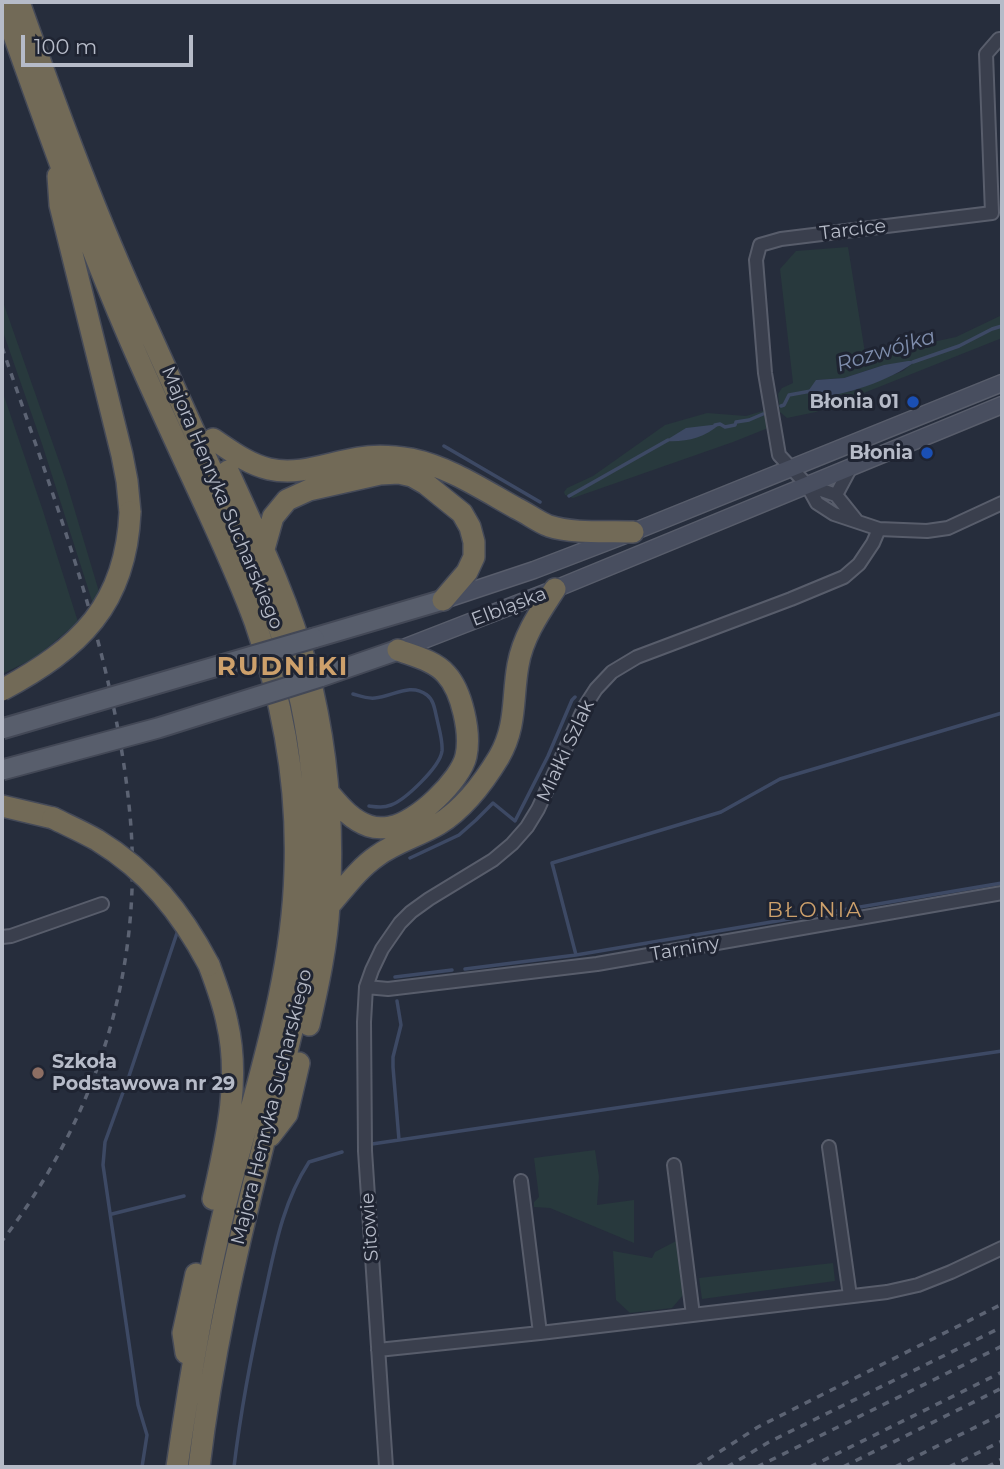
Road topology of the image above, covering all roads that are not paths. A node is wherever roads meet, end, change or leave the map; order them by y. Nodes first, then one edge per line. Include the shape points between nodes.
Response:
1 (2, 2) edge
2 (19, 2) edge
3 (1002, 39) edge
4 (57, 157) junction
5 (116, 257) junction
6 (1002, 383) edge
7 (1002, 405) edge
8 (213, 439) junction
9 (850, 467) junction
10 (790, 468) junction
11 (807, 485) junction
12 (836, 495) junction
13 (1002, 503) edge
14 (856, 520) junction
15 (879, 529) junction
16 (634, 532) junction
17 (264, 549) junction
18 (555, 589) junction
19 (443, 600) junction
20 (398, 650) junction
21 (2, 690) edge
22 (2, 729) edge
23 (2, 770) edge
24 (328, 792) junction
25 (2, 806) edge
26 (1002, 893) edge
27 (103, 904) dead end
28 (329, 906) junction
29 (2, 937) edge
30 (366, 987) junction
31 (263, 1145) junction
32 (830, 1147) dead end
33 (674, 1165) dead end
34 (521, 1181) dead end
35 (1002, 1248) edge
36 (850, 1296) junction
37 (693, 1315) junction
38 (540, 1333) junction
39 (378, 1350) junction
40 (190, 1376) junction
41 (177, 1467) edge
42 (199, 1467) edge
43 (386, 1467) edge

1 - 4 highway, Majora Henryka Sucharskiego
2 - 5 highway, Majora Henryka Sucharskiego via 63,128
3 - 10 street, Tarcice via 986,54 992,213 760,245 756,260 765,373 779,455
4 - 21 highway, bridge via 60,205 127,481 126,553 121,573 95,620 62,653
4 - 40 highway, Majora Henryka Sucharskiego via 125,328 255,621 279,702 292,776 296,871 285,972 228,1196
5 - 8 highway via 145,288
5 - 31 highway, Majora Henryka Sucharskiego via 254,565 278,625 302,713 314,793 312,922 292,1037
6 - 10 main road, Elbląska
7 - 9 main road, Elbląska
8 - 16 highway via 249,462 287,472 358,458 408,458 459,475 549,526
8 - 17 highway
9 - 11 main road, Elbląska
9 - 12 street
10 - 11 street
10 - 16 main road, Elbląska
11 - 12 street
11 - 14 street via 817,503
11 - 18 main road, Elbląska
12 - 14 street
13 - 15 street via 948,528
14 - 15 street
15 - 30 street, Miałki Szlak via 859,564 844,577 637,657 612,672 585,706 527,827 493,860 411,912 382,949
16 - 19 main road, Elbląska
17 - 19 highway via 273,517 287,500 309,490 380,474 412,476 462,513 474,542 467,572
17 - 24 highway via 307,668
18 - 20 main road, Elbląska
18 - 28 highway via 522,647 509,738 491,768 455,812 377,855
19 - 22 main road, Elbląska, bridge
20 - 23 main road, Elbląska, bridge via 158,728
20 - 24 highway via 432,663 456,687 467,737 466,756 457,777 411,819 391,827 371,827 354,820
24 - 28 highway
25 - 40 highway, bridge via 52,818 96,839 143,874 194,937 221,998 233,1060 233,1088 225,1149 183,1333
26 - 30 street, Tarniny via 597,964 388,989
27 - 29 street
28 - 31 highway via 320,979 287,1114
30 - 39 street, Sitowie via 365,1151
31 - 42 highway, Majora Henryka Sucharskiego via 226,1298
32 - 36 street
33 - 37 street
34 - 38 street
35 - 36 street via 918,1285
36 - 37 street
37 - 38 street
38 - 39 street
39 - 43 street, Sitowie
40 - 41 highway, Majora Henryka Sucharskiego

